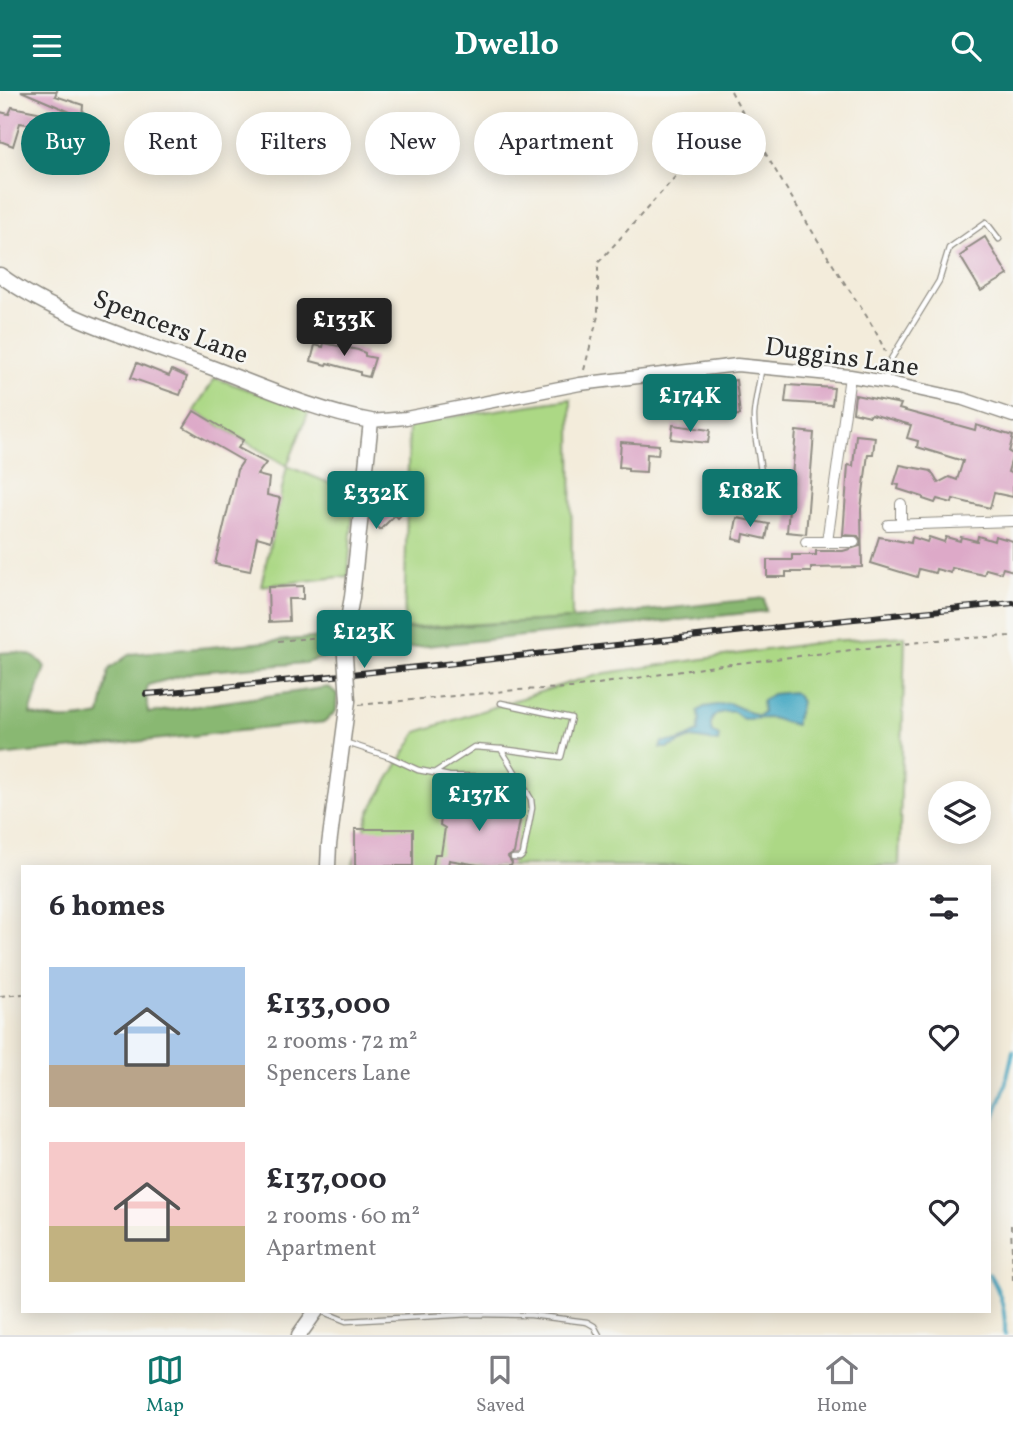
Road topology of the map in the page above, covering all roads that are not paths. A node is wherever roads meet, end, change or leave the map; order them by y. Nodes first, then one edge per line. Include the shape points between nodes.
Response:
1 (999, 239) dead end
2 (0, 275) edge
3 (762, 366) junction
4 (850, 376) junction
5 (886, 376) junction
6 (1013, 416) edge
7 (371, 421) junction
8 (901, 504) dead end
9 (756, 516) dead end
10 (1013, 521) edge
11 (901, 523) junction
12 (888, 526) dead end
13 (806, 542) dead end
14 (827, 542) junction
15 (854, 542) dead end
16 (502, 703) dead end
17 (343, 741) junction
18 (501, 748) junction
19 (434, 773) junction
20 (518, 777) junction
21 (513, 857) dead end
22 (328, 865) edge
23 (317, 1313) edge
24 (324, 1313) edge
25 (299, 1335) edge
26 (598, 1335) edge

1 - 5 lane via 986,222 949,248 940,281
2 - 7 main road, Spencers Lane via 91,323 337,414
3 - 4 street, Duggins Lane
3 - 7 street, Duggins Lane via 580,384
3 - 9 lane via 754,416 761,468
4 - 5 street, Duggins Lane
4 - 14 street
5 - 6 street, Duggins Lane
7 - 17 main road, bridge via 344,638 348,703
8 - 11 street
10 - 11 street
11 - 12 street
13 - 14 street
14 - 15 street
16 - 18 lane via 570,718 561,757
17 - 19 lane
17 - 22 main road
18 - 19 lane via 474,747
18 - 20 lane
19 - 20 lane
20 - 21 lane via 532,808 523,855
23 - 25 main road
24 - 26 lane via 346,1321 531,1315 587,1322

